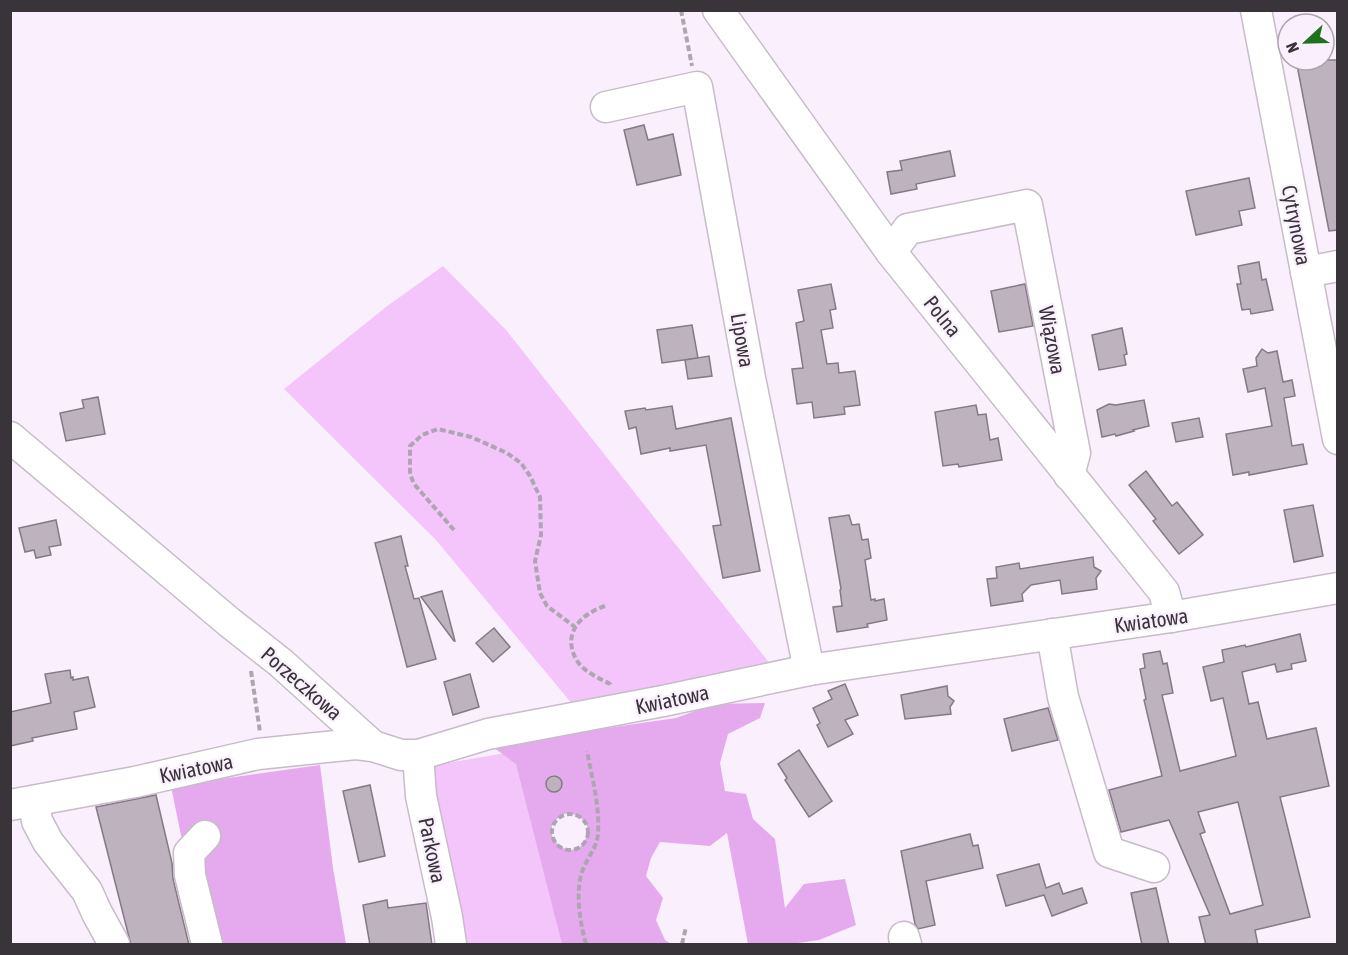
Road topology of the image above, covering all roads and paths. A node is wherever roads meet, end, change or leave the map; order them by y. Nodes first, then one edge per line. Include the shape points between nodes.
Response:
1 (681, 10) edge
2 (718, 10) edge
3 (1256, 10) edge
4 (697, 87) junction
5 (606, 107) dead end
6 (891, 252) junction
7 (1338, 266) edge
8 (1306, 272) junction
9 (10, 437) edge
10 (1338, 439) edge
11 (1069, 475) junction
12 (454, 530) dead end
13 (1338, 588) edge
14 (605, 606) dead end
15 (1171, 617) junction
16 (575, 627) junction
17 (237, 628) junction
18 (1052, 634) junction
19 (809, 670) junction
20 (616, 710) junction
21 (373, 746) junction
22 (587, 751) dead end
23 (264, 754) junction
24 (418, 755) junction
25 (22, 803) edge
26 (205, 836) dead end
27 (585, 840) junction
28 (597, 842) junction
29 (1154, 867) dead end
30 (686, 927) dead end
31 (114, 945) edge
32 (207, 945) edge
33 (451, 945) edge
34 (586, 945) edge
35 (682, 945) edge

1 - 4 path
2 - 6 street, Polna
3 - 8 street, Cytrynowa
4 - 5 street
4 - 19 street, Lipowa
6 - 11 street, Polna
6 - 11 street, Wiązowa via 908,229 1027,205 1075,453
7 - 8 street
8 - 10 street, Cytrynowa
9 - 17 street, Porzeczkowa
11 - 15 street, Polna via 1164,592
12 - 16 path via 414,484 411,474 410,446 422,435 438,429 471,437 507,453 530,476 540,497 541,535 535,561 540,593 547,606
13 - 15 street, Kwiatowa
14 - 16 path
15 - 18 street, Kwiatowa
16 - 20 path via 572,644 576,661 610,684
17 - 21 street, Porzeczkowa
17 - 23 path
18 - 19 street, Kwiatowa
18 - 29 street via 1063,697 1109,852
19 - 20 street, Kwiatowa
20 - 24 street, Kwiatowa via 488,734
21 - 23 street, Kwiatowa via 356,744
21 - 24 street, Kwiatowa via 401,755
22 - 28 path via 598,815
23 - 25 street, Kwiatowa
24 - 33 street, Parkowa via 421,796
25 - 31 street via 87,891
26 - 32 street via 189,853 190,875
27 - 27 path via 587,827 576,814 567,813 554,823 552,832 559,847 576,849
27 - 28 path
28 - 34 path via 583,868 578,896
30 - 35 path

